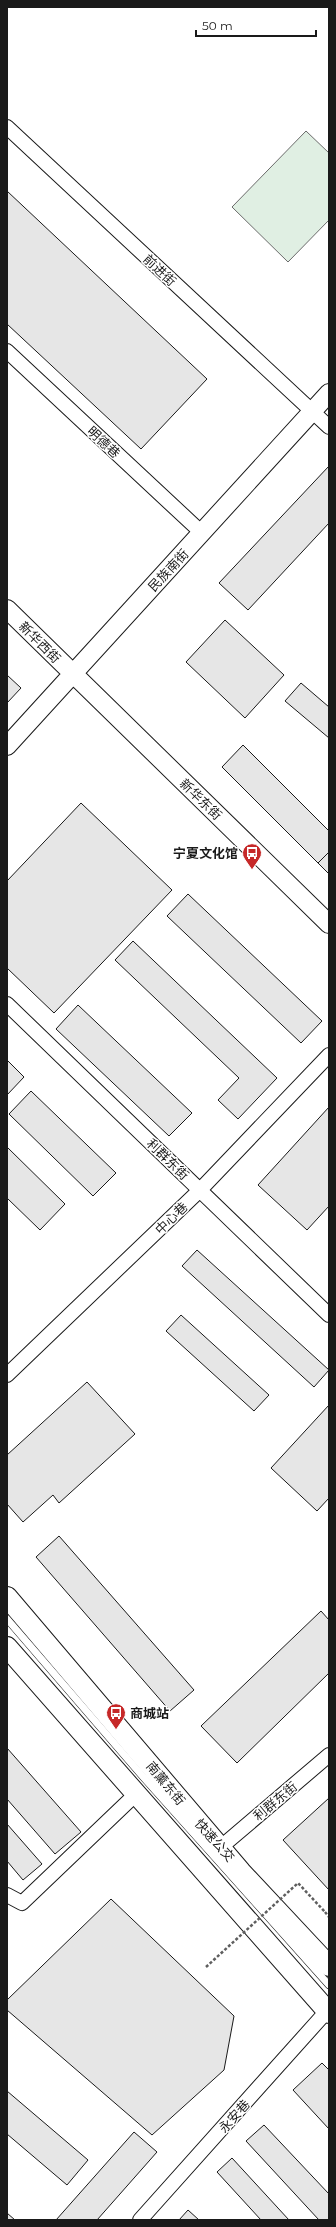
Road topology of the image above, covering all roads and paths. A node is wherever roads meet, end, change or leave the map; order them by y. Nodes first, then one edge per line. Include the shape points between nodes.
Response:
1 (7, 127) edge
2 (7, 351) edge
3 (329, 393) edge
4 (312, 412) junction
5 (329, 427) edge
6 (202, 533) junction
7 (7, 609) edge
8 (72, 675) junction
9 (7, 746) edge
10 (329, 924) edge
11 (7, 1004) edge
12 (329, 1055) edge
13 (200, 1190) junction
14 (329, 1315) edge
15 (7, 1375) edge
16 (7, 1597) edge
17 (7, 1619) edge
18 (7, 1647) edge
19 (329, 1755) edge
20 (136, 1794) junction
21 (221, 1848) junction
22 (7, 1895) edge
23 (329, 1917) edge
24 (329, 1966) edge
25 (206, 1967) dead end
26 (329, 1985) edge
27 (328, 2012) edge
28 (140, 2220) edge

1 - 4 street, 前进街
2 - 6 street, 明德巷
3 - 4 street, 民族南街
4 - 5 street, 前进街
4 - 6 street, 民族南街
6 - 8 street, 民族南街
7 - 8 street, 新华西街
8 - 9 street, 民族南街
8 - 10 street, 新华东街
11 - 13 street, 利群东街
12 - 13 street, 中心巷
13 - 14 street, 利群东街
13 - 15 street, 中心巷
16 - 21 main road, 南薰东街
17 - 26 lane, 快速公交 via 145,1779
18 - 20 main road
19 - 21 street, 利群东街
20 - 22 street via 22,1903
20 - 27 main road
21 - 24 main road, 南薰东街
23 - 25 path, bridge via 298,1883
27 - 28 street, 永安巷

